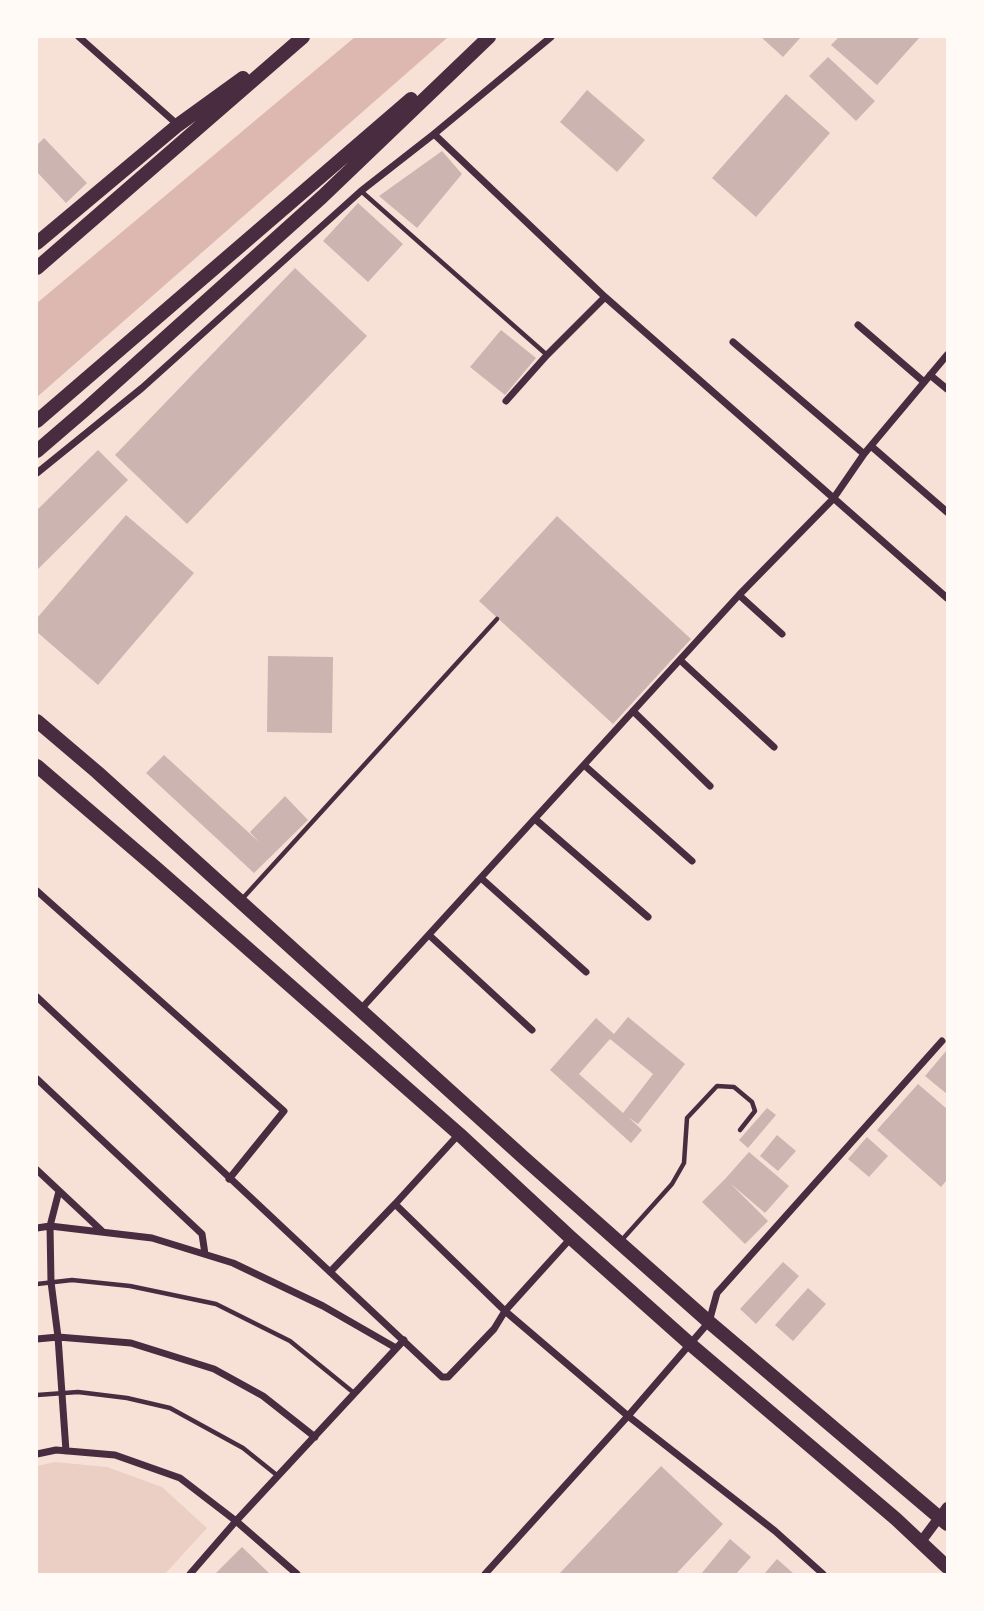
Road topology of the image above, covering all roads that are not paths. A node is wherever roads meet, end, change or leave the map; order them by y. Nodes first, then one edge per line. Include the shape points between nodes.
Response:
1 (79, 37) edge
2 (301, 37) edge
3 (486, 37) edge
4 (551, 37) edge
5 (178, 125) junction
6 (434, 134) junction
7 (361, 191) junction
8 (37, 243) edge
9 (37, 268) edge
10 (605, 297) junction
11 (858, 325) dead end
12 (733, 341) dead end
13 (547, 355) junction
14 (947, 355) edge
15 (930, 375) junction
16 (924, 382) junction
17 (947, 389) edge
18 (506, 401) dead end
19 (37, 421) edge
20 (871, 446) junction
21 (37, 451) edge
22 (864, 454) junction
23 (37, 473) edge
24 (833, 499) junction
25 (947, 512) edge
26 (739, 595) junction
27 (947, 598) edge
28 (497, 620) dead end
29 (782, 634) dead end
30 (680, 660) junction
31 (633, 711) junction
32 (37, 721) edge
33 (774, 747) dead end
34 (584, 765) junction
35 (37, 766) edge
36 (710, 786) dead end
37 (535, 819) junction
38 (692, 861) dead end
39 (481, 878) junction
40 (37, 891) edge
41 (240, 902) junction
42 (648, 917) dead end
43 (429, 935) junction
44 (586, 972) dead end
45 (37, 997) edge
46 (360, 1010) junction
47 (532, 1030) dead end
48 (942, 1041) dead end
49 (37, 1079) edge
50 (740, 1130) dead end
51 (459, 1134) junction
52 (37, 1170) edge
53 (229, 1179) junction
54 (59, 1191) junction
55 (396, 1204) junction
56 (50, 1226) junction
57 (37, 1228) edge
58 (102, 1231) junction
59 (571, 1238) junction
60 (620, 1242) junction
61 (205, 1254) junction
62 (330, 1272) junction
63 (51, 1282) junction
64 (37, 1284) edge
65 (505, 1311) junction
66 (709, 1322) junction
67 (58, 1337) junction
68 (37, 1339) edge
69 (404, 1340) junction
70 (690, 1345) junction
71 (396, 1348) junction
72 (62, 1392) junction
73 (355, 1393) junction
74 (37, 1395) edge
75 (628, 1416) junction
76 (316, 1437) junction
77 (66, 1451) junction
78 (37, 1454) edge
79 (278, 1476) junction
80 (944, 1516) edge
81 (236, 1521) junction
82 (920, 1543) junction
83 (947, 1567) edge
84 (190, 1574) edge
85 (297, 1574) edge
86 (485, 1574) edge
87 (823, 1574) edge

1 - 5 street
2 - 5 main road
2 - 9 main road
3 - 19 main road
3 - 21 main road via 322,197
4 - 6 street
5 - 8 main road
6 - 7 street
6 - 10 street
7 - 13 lane
7 - 23 street via 142,388
10 - 13 street
10 - 24 street
11 - 16 street
12 - 22 street
13 - 18 street
14 - 15 street
15 - 16 street
15 - 17 street
16 - 20 street
20 - 22 street
20 - 25 street
22 - 24 street
24 - 26 street
24 - 27 street
26 - 29 street
26 - 30 street
28 - 41 lane
30 - 31 street
30 - 33 street
31 - 34 street
31 - 36 street
32 - 41 main road
34 - 37 street
34 - 38 street
35 - 51 main road
37 - 39 street
37 - 42 street
39 - 43 street
39 - 44 street
40 - 53 street via 284,1111
41 - 46 main road
43 - 46 street
43 - 47 street
45 - 53 street
46 - 60 main road
48 - 66 street via 717,1293
49 - 61 street via 202,1234
50 - 60 lane via 755,1111 752,1102 734,1087 717,1086 687,1118 684,1163 672,1184
51 - 55 street
51 - 59 main road
52 - 54 street
53 - 62 street
54 - 56 street
54 - 58 street
55 - 62 street
55 - 65 street
56 - 57 street
56 - 58 street
56 - 63 street
58 - 61 street via 152,1238
59 - 65 street
59 - 70 main road
60 - 66 main road
61 - 71 street via 323,1306
62 - 69 street
63 - 64 lane
63 - 67 street
63 - 73 lane via 130,1286 216,1304 290,1341
65 - 69 street via 494,1329 445,1378
65 - 75 street
66 - 70 street
66 - 80 main road
67 - 68 street
67 - 72 street
67 - 76 street via 131,1343 214,1369 263,1396
69 - 71 street
70 - 75 street
70 - 82 main road
71 - 73 street
72 - 74 lane
72 - 77 street
72 - 79 lane via 127,1398 170,1408 243,1448
73 - 76 street
75 - 86 street
75 - 87 street
76 - 79 street
77 - 78 street
77 - 81 street via 115,1455 180,1478
79 - 81 street
80 - 82 street
81 - 84 street
81 - 85 street
82 - 83 main road

